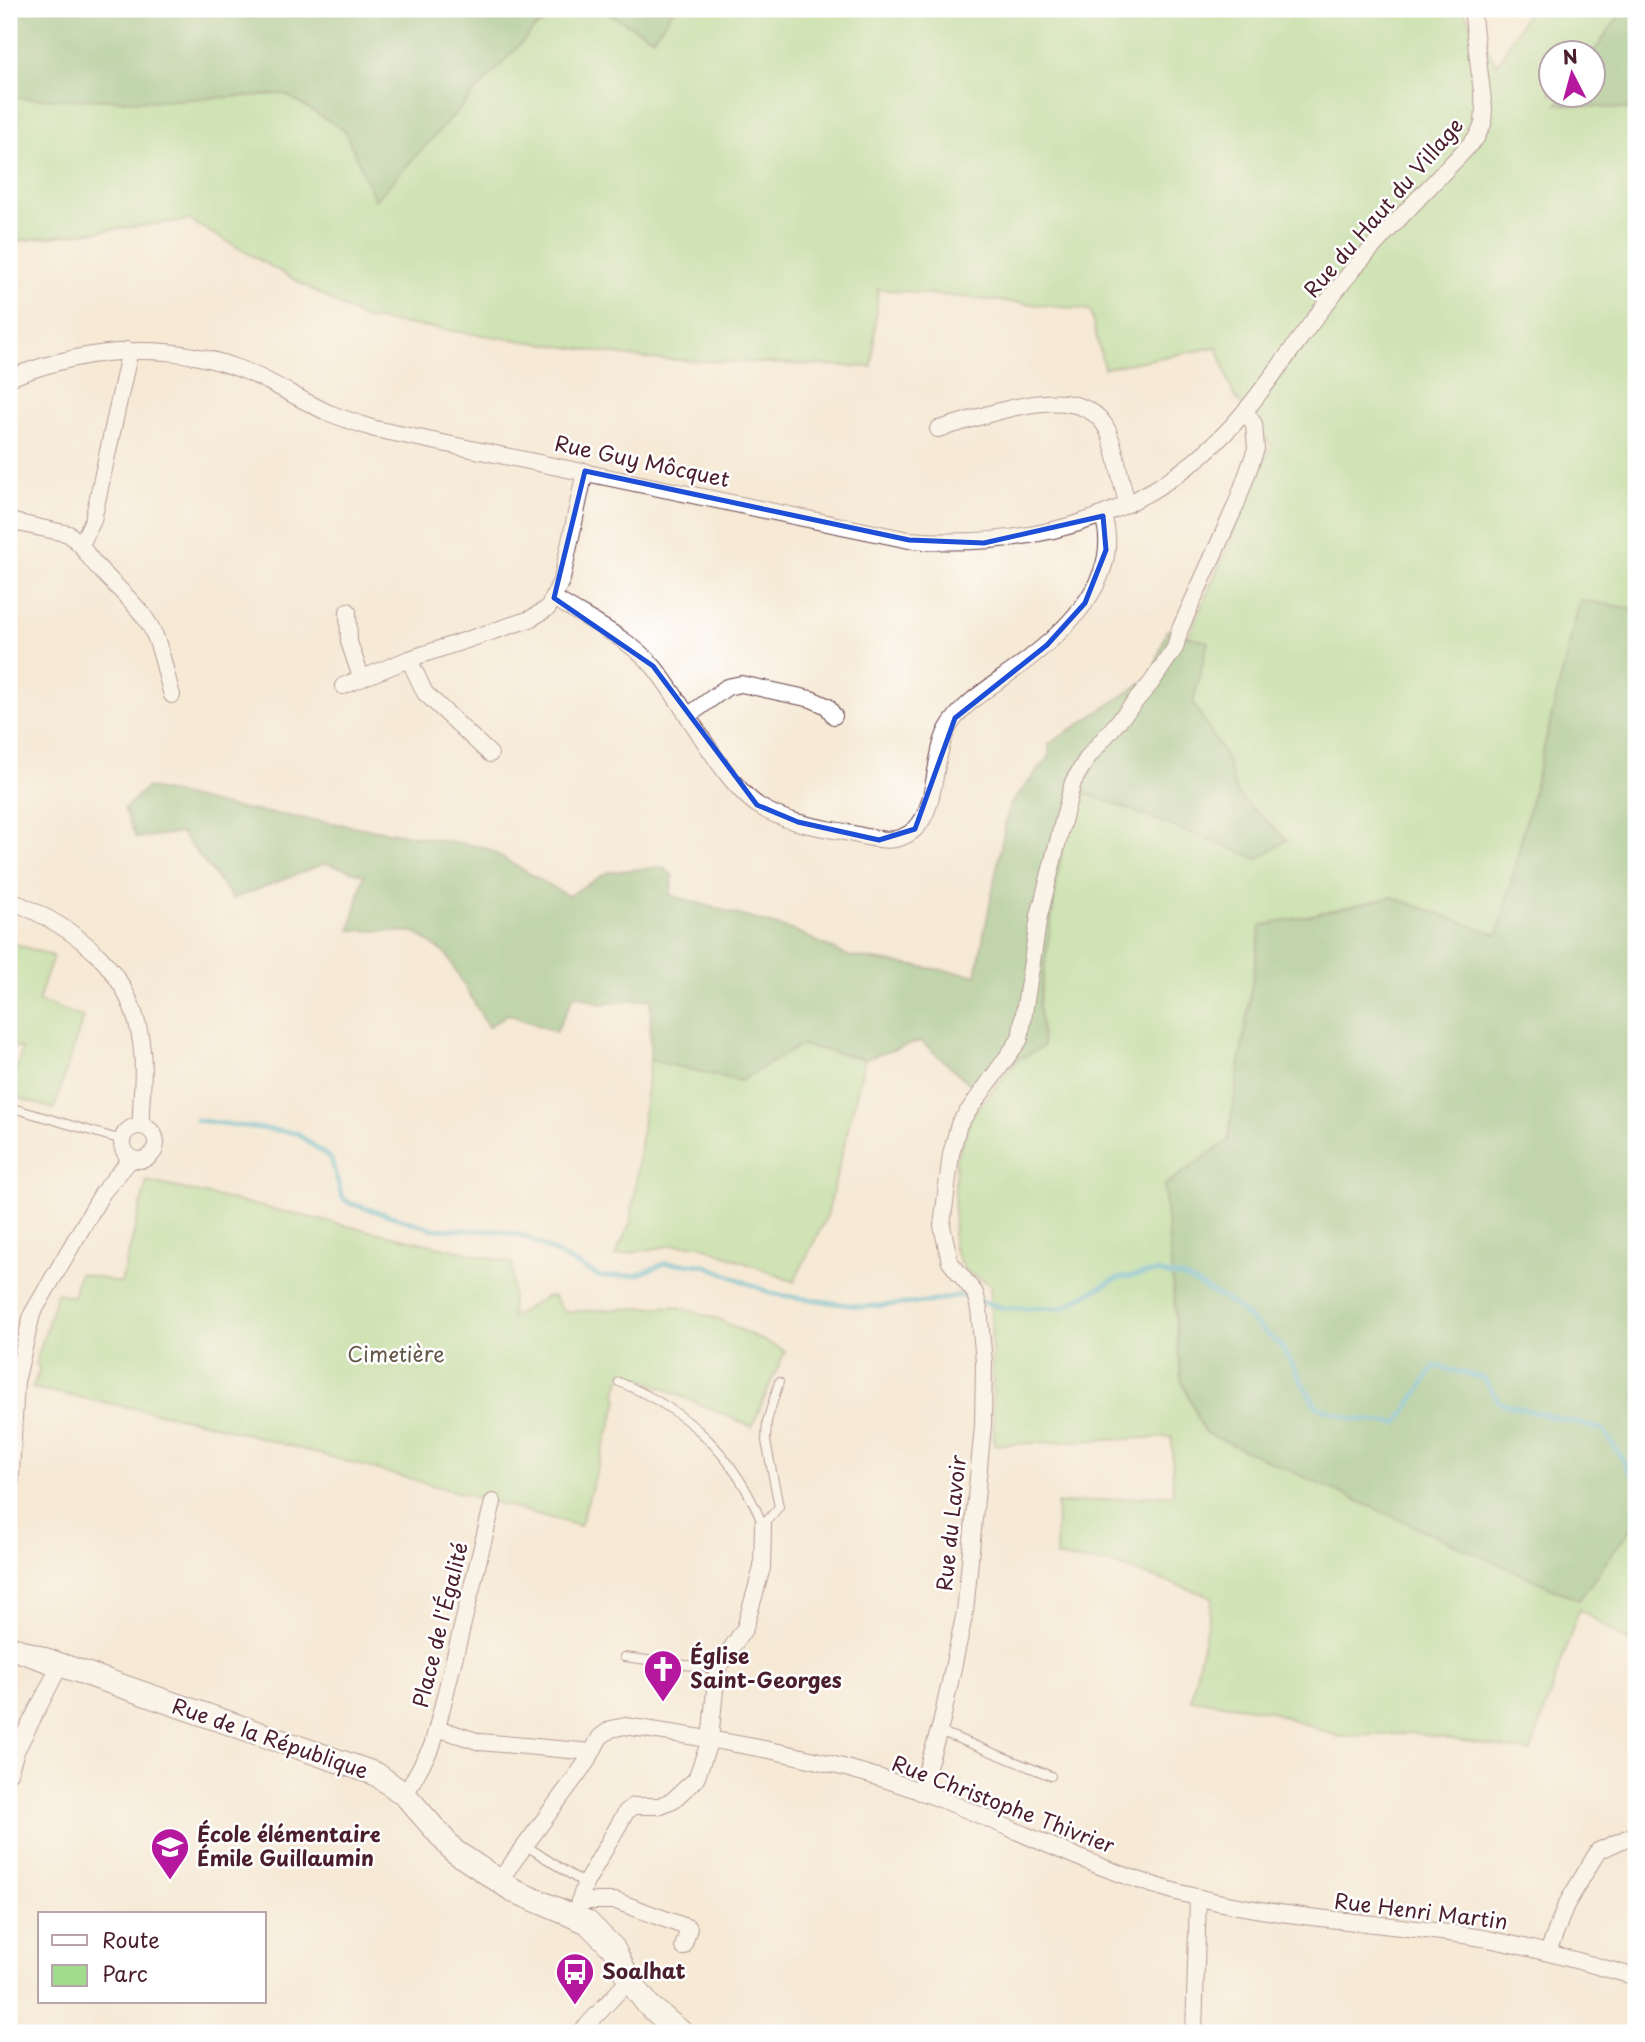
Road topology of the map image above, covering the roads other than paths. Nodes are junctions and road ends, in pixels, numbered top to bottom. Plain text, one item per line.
1 (1472, 9) edge
2 (127, 350) junction
3 (9, 378) edge
4 (1245, 411) junction
5 (938, 429) dead end
6 (585, 471) junction
7 (1128, 505) junction
8 (1102, 516) junction
9 (9, 521) edge
10 (81, 545) junction
11 (554, 598) junction
12 (348, 611) dead end
13 (410, 659) junction
14 (361, 677) junction
15 (343, 686) dead end
16 (172, 695) dead end
17 (688, 716) junction
18 (834, 716) dead end
19 (490, 754) dead end
20 (9, 900) edge
21 (9, 1107) edge
22 (141, 1126) junction
23 (122, 1140) junction
24 (131, 1159) junction
25 (619, 1382) dead end
26 (779, 1382) dead end
27 (10, 1453) edge
28 (494, 1502) dead end
29 (9, 1512) edge
30 (763, 1525) junction
31 (9, 1647) edge
32 (624, 1657) dead end
33 (60, 1667) junction
34 (717, 1669) junction
35 (437, 1728) junction
36 (939, 1731) junction
37 (710, 1740) junction
38 (592, 1752) junction
39 (9, 1773) edge
40 (1051, 1776) dead end
41 (920, 1792) junction
42 (405, 1795) junction
43 (1636, 1834) edge
44 (525, 1845) junction
45 (499, 1881) junction
46 (585, 1884) junction
47 (1198, 1898) junction
48 (577, 1908) junction
49 (682, 1947) dead end
50 (1548, 1952) junction
51 (1636, 1977) edge
52 (629, 1980) junction
53 (580, 2033) edge
54 (682, 2033) edge
55 (1194, 2033) edge

1 - 4 street, Rue du Haut du Village
2 - 3 street, Rue Guy Môcquet
2 - 6 street, Rue Guy Môcquet
2 - 10 street
4 - 7 street, Rue Guy Môcquet
4 - 36 street, Rue du Lavoir
5 - 7 street
6 - 8 street, Rue Guy Môcquet
6 - 11 street
7 - 8 street, Rue Guy Môcquet
8 - 17 street
9 - 10 street
10 - 16 street
11 - 13 street
11 - 17 street
12 - 14 street
13 - 14 street
13 - 19 street
14 - 15 street
17 - 18 street
20 - 22 street
21 - 23 lane
22 - 23 street
22 - 24 street
23 - 24 street
24 - 27 street
25 - 30 lane
26 - 30 lane
27 - 29 street
28 - 35 street, Place de l'Égalité
30 - 34 street
31 - 33 street, Rue de la République
32 - 34 lane
33 - 39 street
33 - 42 street, Rue de la République
34 - 37 street
35 - 38 street, Place de l'Égalité
35 - 42 street
36 - 40 lane
36 - 41 street, Rue du Lavoir
37 - 38 street
37 - 41 street, Rue Christophe Thivrier
37 - 46 street
38 - 44 street
41 - 47 street, Rue Christophe Thivrier
42 - 45 street, Rue de la République
43 - 50 street
44 - 45 street
44 - 46 lane
45 - 48 street, Rue de la République
46 - 48 street
47 - 50 street, Rue Henri Martin
47 - 55 street
48 - 49 street
48 - 52 street, Rue de la République
50 - 51 street, Rue Henri Martin
52 - 53 street
52 - 54 street, Rue de la République

